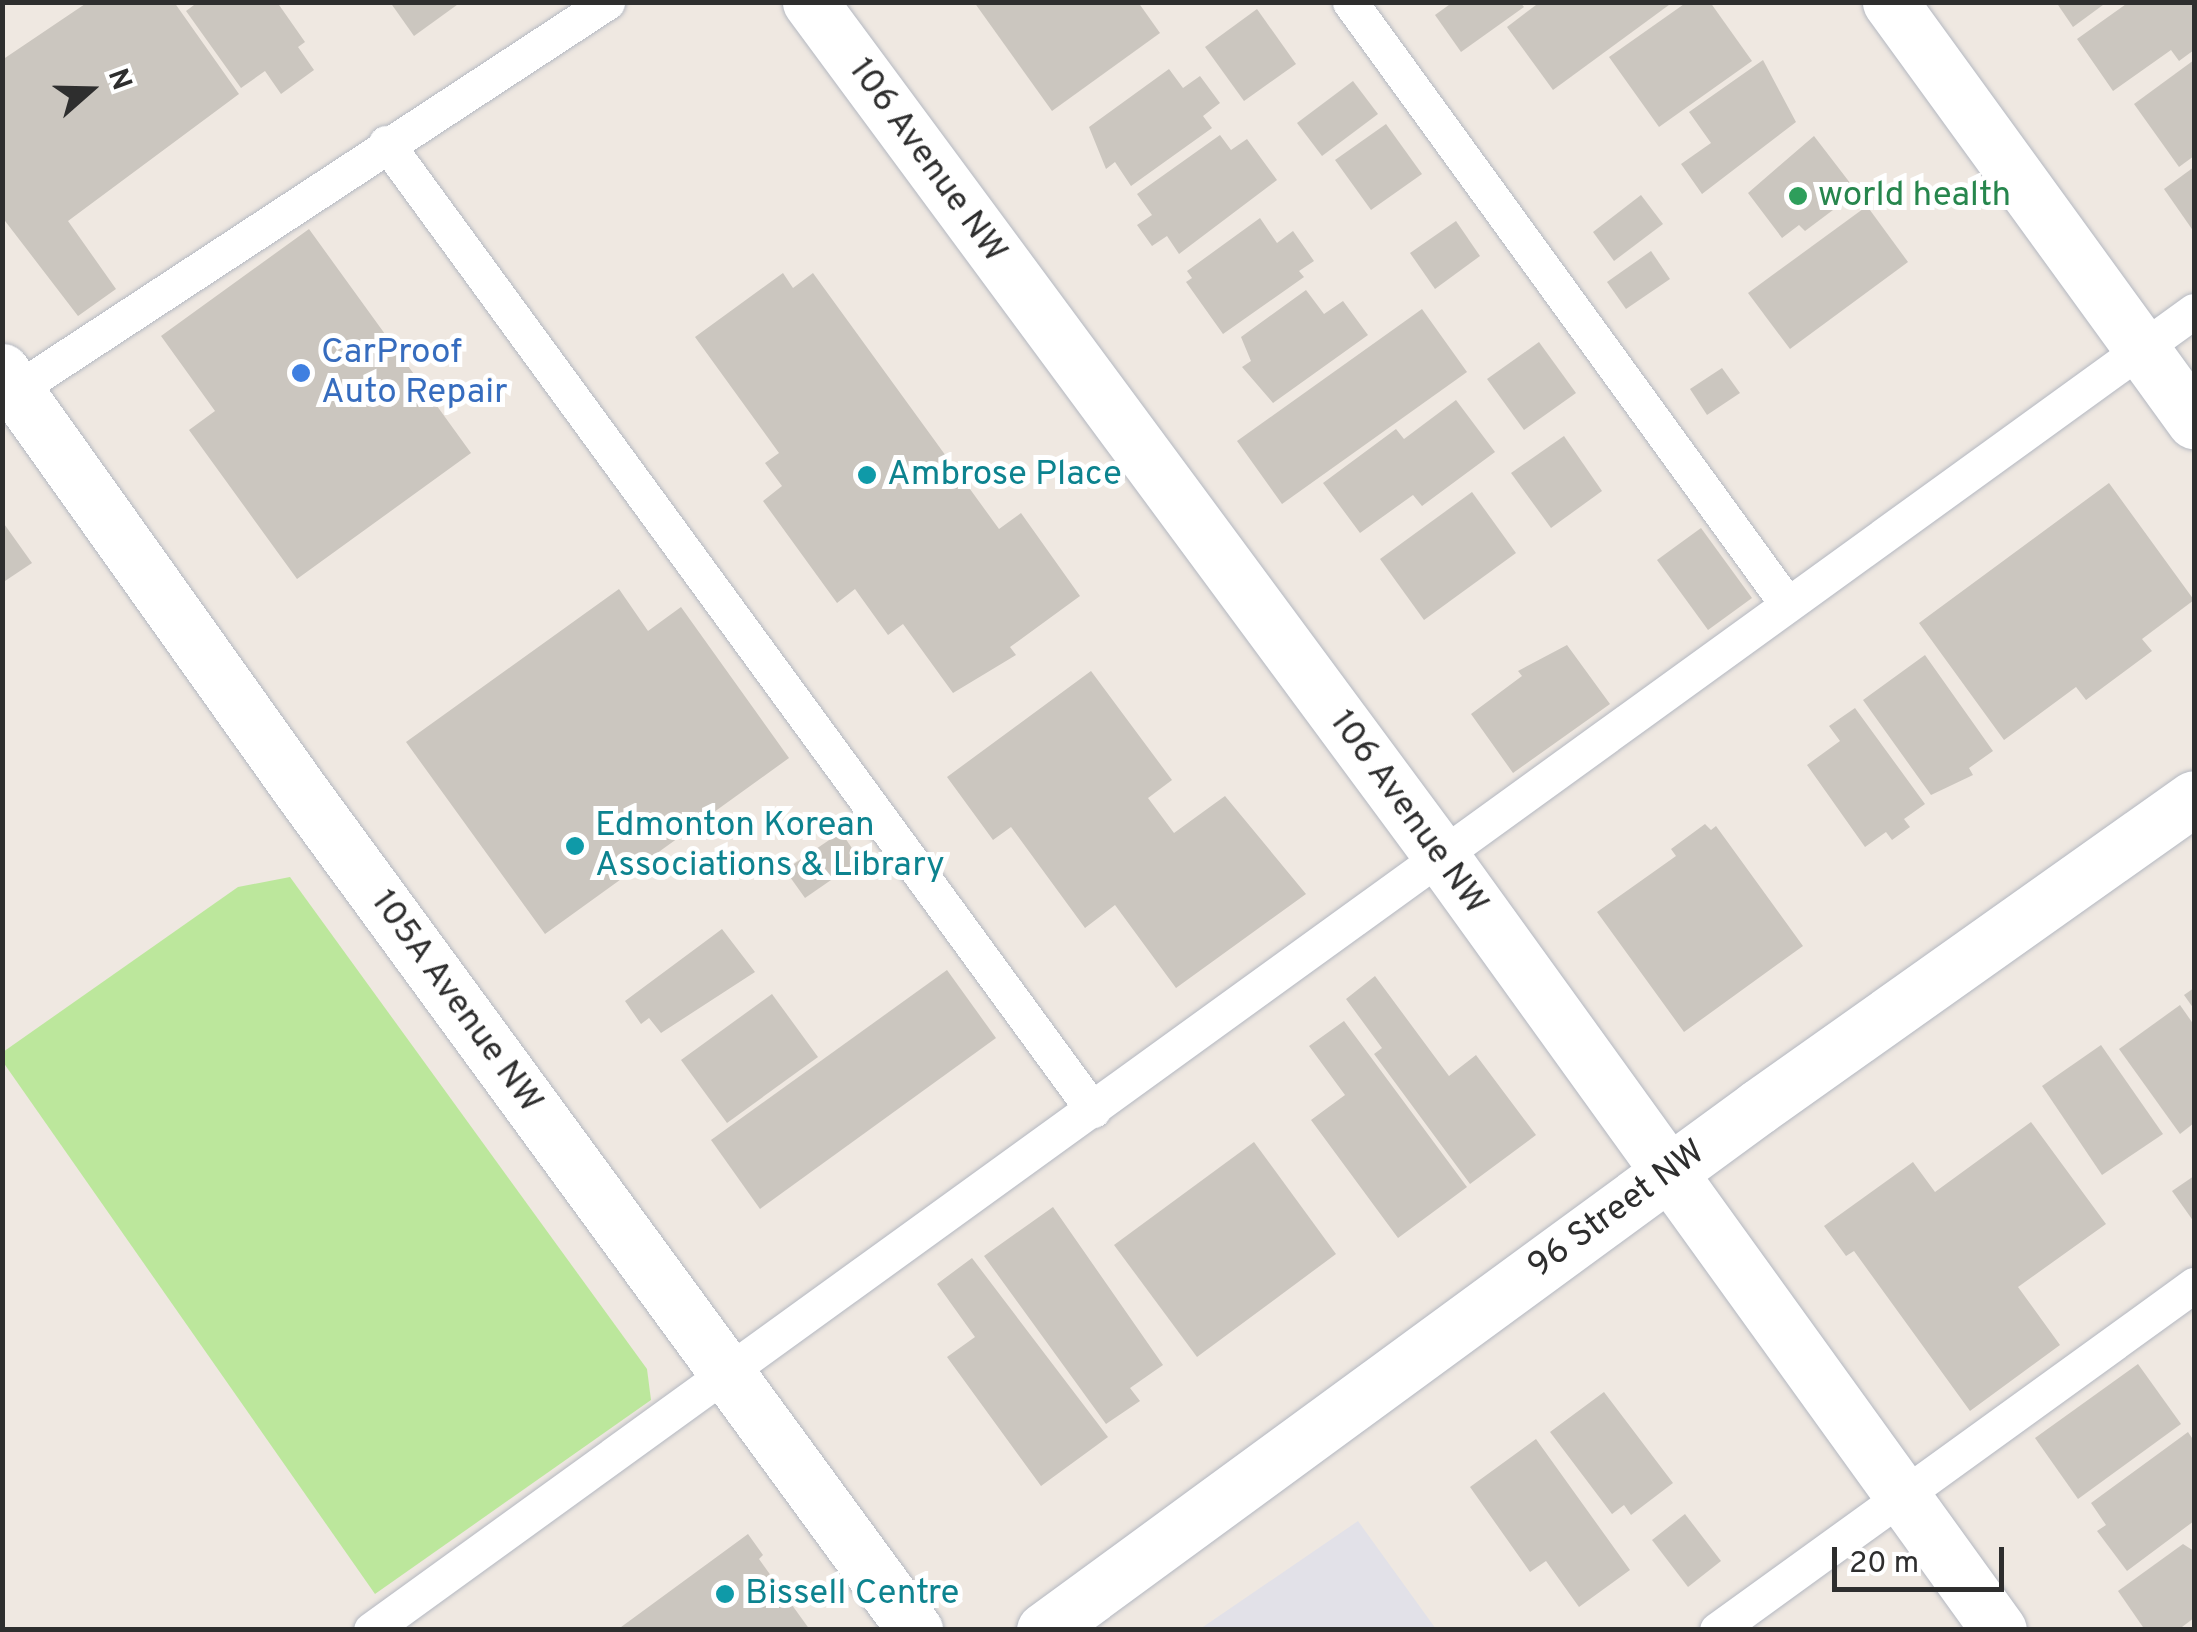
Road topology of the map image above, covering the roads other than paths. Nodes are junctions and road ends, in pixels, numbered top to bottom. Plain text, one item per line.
1 (606, 2) edge
2 (810, 2) edge
3 (1350, 2) edge
4 (1890, 2) edge
5 (386, 143) junction
6 (2194, 312) edge
7 (2142, 349) junction
8 (7, 386) edge
9 (2194, 422) edge
10 (1787, 604) junction
11 (2194, 798) edge
12 (1444, 860) junction
13 (1094, 1110) junction
14 (1667, 1174) junction
15 (2194, 1285) edge
16 (728, 1374) junction
17 (1903, 1496) junction
18 (371, 1630) edge
19 (915, 1630) edge
20 (1044, 1630) edge
21 (1717, 1630) edge
22 (1999, 1630) edge

1 - 5 lane
2 - 12 street, 106 Avenue NW
3 - 10 lane
4 - 7 street
5 - 8 lane
5 - 13 lane
6 - 7 lane
7 - 9 street
7 - 10 lane
8 - 16 street, 105A Avenue NW
10 - 12 lane
11 - 14 street, 96 Street NW
12 - 13 lane
12 - 14 street, 106 Avenue NW
13 - 16 lane
14 - 17 street, 106 Avenue NW
14 - 20 street, 96 Street NW
15 - 17 lane
16 - 18 lane
16 - 19 street, 105A Avenue NW
17 - 21 lane
17 - 22 street, 106 Avenue NW

